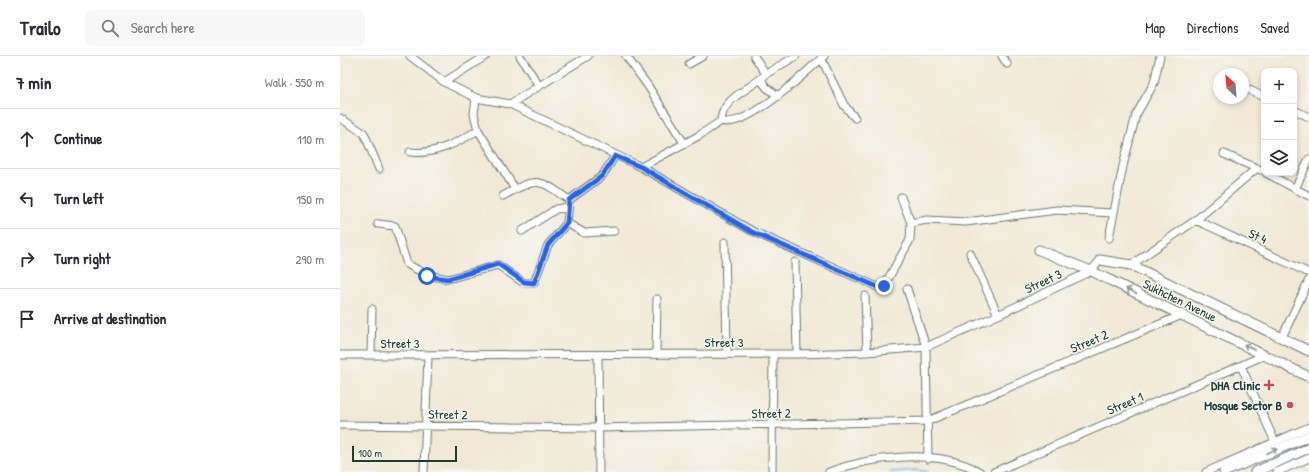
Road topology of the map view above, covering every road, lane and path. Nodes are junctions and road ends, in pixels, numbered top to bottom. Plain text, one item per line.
1 (410, 56) edge
2 (486, 56) edge
3 (520, 56) edge
4 (588, 56) edge
5 (626, 56) edge
6 (703, 56) edge
7 (754, 56) edge
8 (796, 56) edge
9 (1002, 56) edge
10 (1160, 56) edge
11 (822, 57) edge
12 (689, 64) dead end
13 (1007, 64) dead end
14 (763, 77) junction
15 (444, 82) junction
16 (539, 86) junction
17 (1249, 90) edge
18 (778, 96) junction
19 (1261, 96) edge
20 (476, 98) junction
21 (510, 104) junction
22 (1297, 111) edge
23 (1309, 117) edge
24 (340, 118) edge
25 (854, 118) dead end
26 (721, 120) junction
27 (478, 130) junction
28 (684, 143) junction
29 (410, 152) dead end
30 (1224, 154) dead end
31 (615, 156) junction
32 (1309, 159) edge
33 (641, 167) junction
34 (1257, 168) junction
35 (379, 169) dead end
36 (1261, 170) edge
37 (1272, 176) edge
38 (516, 189) junction
39 (1294, 189) junction
40 (503, 196) dead end
41 (1309, 196) edge
42 (901, 197) dead end
43 (569, 204) junction
44 (1113, 213) junction
45 (1196, 220) junction
46 (567, 223) junction
47 (911, 223) junction
48 (378, 224) dead end
49 (522, 231) dead end
50 (614, 231) dead end
51 (1109, 238) dead end
52 (725, 242) dead end
53 (1039, 250) dead end
54 (970, 253) dead end
55 (1100, 260) joint
56 (795, 262) dead end
57 (1131, 265) junction
58 (1091, 272) junction
59 (1309, 274) edge
60 (1309, 280) edge
61 (907, 289) dead end
62 (865, 296) dead end
63 (657, 299) dead end
64 (372, 309) dead end
65 (998, 315) junction
66 (1182, 315) junction
67 (1282, 337) junction
68 (926, 346) junction
69 (1309, 351) edge
70 (866, 352) junction
71 (656, 354) junction
72 (727, 354) junction
73 (773, 354) junction
74 (797, 354) junction
75 (340, 355) edge
76 (371, 355) junction
77 (428, 355) junction
78 (598, 355) junction
79 (1265, 355) junction
80 (1241, 366) junction
81 (1309, 376) edge
82 (928, 421) junction
83 (340, 425) edge
84 (772, 425) junction
85 (426, 426) junction
86 (598, 428) junction
87 (1308, 431) edge
88 (1275, 442) junction
89 (1309, 448) edge
90 (1309, 458) edge
91 (928, 459) junction
92 (1295, 465) junction
93 (424, 472) edge
94 (599, 472) edge
95 (772, 472) edge
96 (829, 472) edge
97 (980, 472) edge
98 (994, 472) edge
99 (1206, 472) edge
100 (1224, 472) edge
101 (1255, 472) edge
102 (1277, 472) edge
103 (1299, 472) edge

1 - 15 street
2 - 15 street
3 - 16 street
4 - 16 street
5 - 28 street
6 - 12 street
7 - 14 street
8 - 14 street
9 - 13 street
10 - 44 street
11 - 18 street
11 - 25 street
14 - 18 street
14 - 26 street
15 - 20 street
16 - 21 street
17 - 19 street
18 - 26 street
20 - 21 street
20 - 27 street
21 - 31 street
22 - 23 street
24 - 35 street
26 - 28 street
27 - 29 street
27 - 38 street
28 - 33 street
30 - 34 street
31 - 33 street
31 - 43 street
32 - 39 street
33 - 47 street
34 - 36 street
34 - 45 street
37 - 39 street
38 - 40 street
38 - 43 street
39 - 41 street
42 - 47 street
43 - 46 street
43 - 49 street
44 - 47 street
44 - 51 street
45 - 57 street
45 - 59 street, St 4
46 - 48 street
46 - 50 street
52 - 72 street
53 - 58 street, Sukhchen Avenue
54 - 65 street
55 - 57 street, Sukhchen Avenue
55 - 58 street
56 - 74 street
57 - 67 street, Sukhchen Avenue
58 - 65 street, Street 3
66 -> 58 street, Sukhchen Avenue
60 - 67 street
61 - 68 street
62 - 70 street
63 - 71 street
64 - 76 street
65 - 68 street, Street 3
79 -> 66 street, Sukhchen Avenue
66 - 82 street, Street 2
67 - 69 street, Sukhchen Avenue
68 - 70 street, Street 3
68 - 82 street
70 - 74 street, Street 3
71 - 72 street, Street 3
71 - 78 street, Street 3
72 - 73 street, Street 3
73 - 74 street, Street 3
73 - 84 street
75 - 76 street, Street 3
76 - 77 street, Street 3
77 - 78 street, Street 3
77 - 85 street
78 - 86 street
79 - 80 street, Street 1
79 - 81 street, Sukhchen Avenue
80 - 88 street
80 - 98 street, Street 1
82 - 84 street, Street 2
82 - 91 street
83 - 85 street, Street 2
84 - 86 street, Street 2
84 - 95 street
85 - 86 street, Street 2
85 - 93 street
86 - 94 street
87 - 88 street
100 -> 87 street
88 - 99 street
89 - 101 street
90 - 92 street
91 - 96 street
91 - 97 street
92 - 102 street
92 - 103 street

